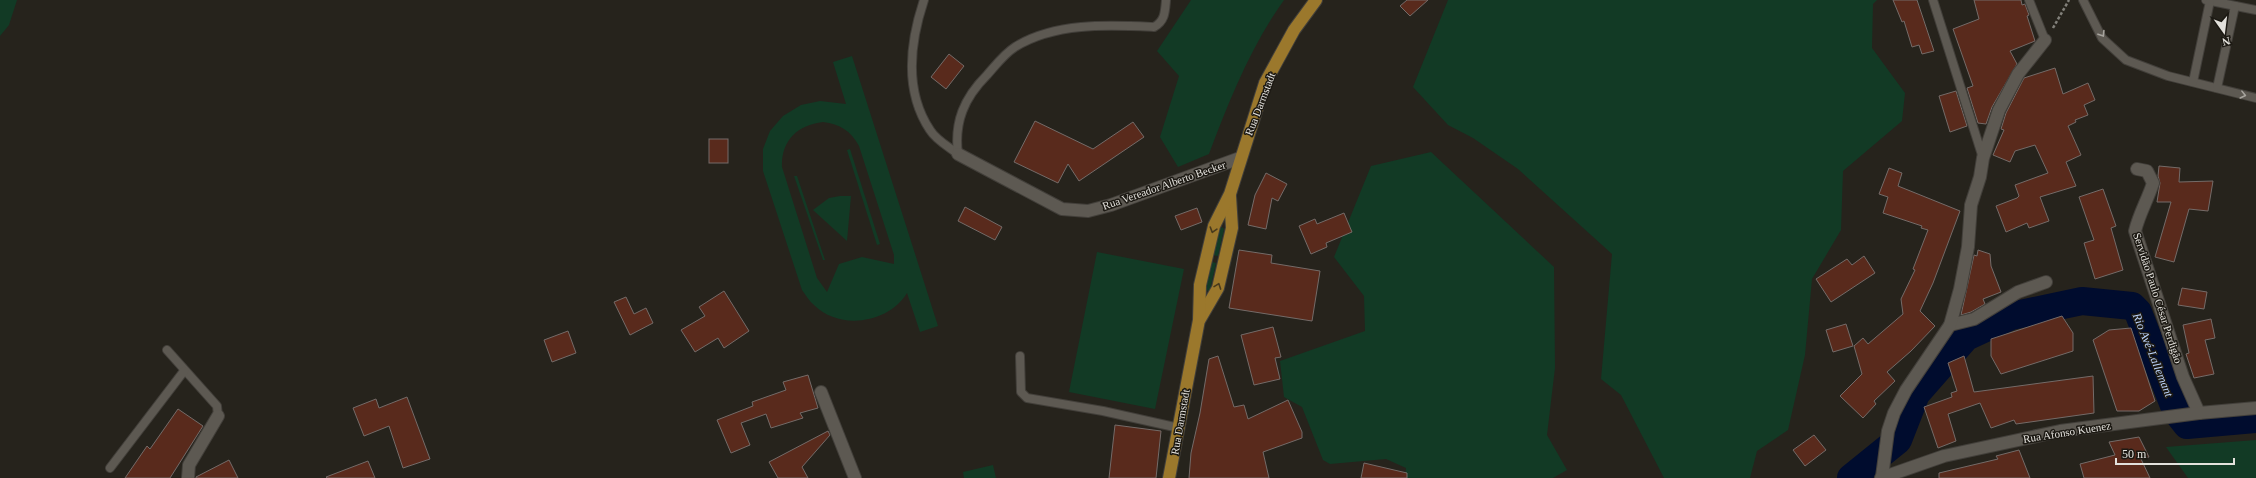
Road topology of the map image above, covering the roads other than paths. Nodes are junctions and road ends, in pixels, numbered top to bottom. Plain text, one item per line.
1 (924, 0) edge
2 (1166, 0) edge
3 (1316, 0) edge
4 (1933, 0) edge
5 (2030, 0) edge
6 (2083, 0) edge
7 (2208, 0) edge
8 (2235, 6) junction
9 (2256, 10) edge
10 (2045, 40) joint
11 (2193, 82) junction
12 (2217, 88) junction
13 (2256, 98) edge
14 (958, 154) junction
15 (1240, 158) junction
16 (1983, 158) junction
17 (2137, 169) dead end
18 (1230, 194) junction
19 (2046, 282) dead end
20 (1199, 320) junction
21 (1950, 325) junction
22 (168, 350) dead end
23 (1020, 356) dead end
24 (184, 371) junction
25 (821, 392) dead end
26 (2256, 408) edge
27 (2199, 413) junction
28 (218, 416) joint
29 (1179, 428) junction
30 (110, 468) dead end
31 (1882, 477) edge
32 (188, 478) edge
33 (855, 478) edge
34 (1170, 478) edge

1 - 14 lane
2 - 14 lane
3 - 15 main road, Rua Darmstadt
4 - 16 lane
5 - 10 lane
6 -> 11 lane
7 - 8 lane
7 - 11 lane
8 - 9 lane
8 - 12 lane
10 - 16 street
11 - 12 lane
12 -> 13 lane
14 - 15 street, Rua Vereador Alberto Becker
15 - 18 main road, Rua Darmstadt
16 - 21 street
17 - 27 street, Servidão Paulo César Perdigão
18 -> 20 main road, Rua Darmstadt
20 -> 18 main road, Rua Darmstadt
19 - 21 street
20 - 29 main road, Rua Darmstadt
21 - 31 street
22 - 24 lane
23 - 29 lane
24 - 28 lane
24 - 30 lane
25 - 33 street
26 - 27 street, Rua Afonso Kuenez
27 - 31 street, Rua Afonso Kuenez
28 - 32 street
29 - 34 main road, Rua Darmstadt

